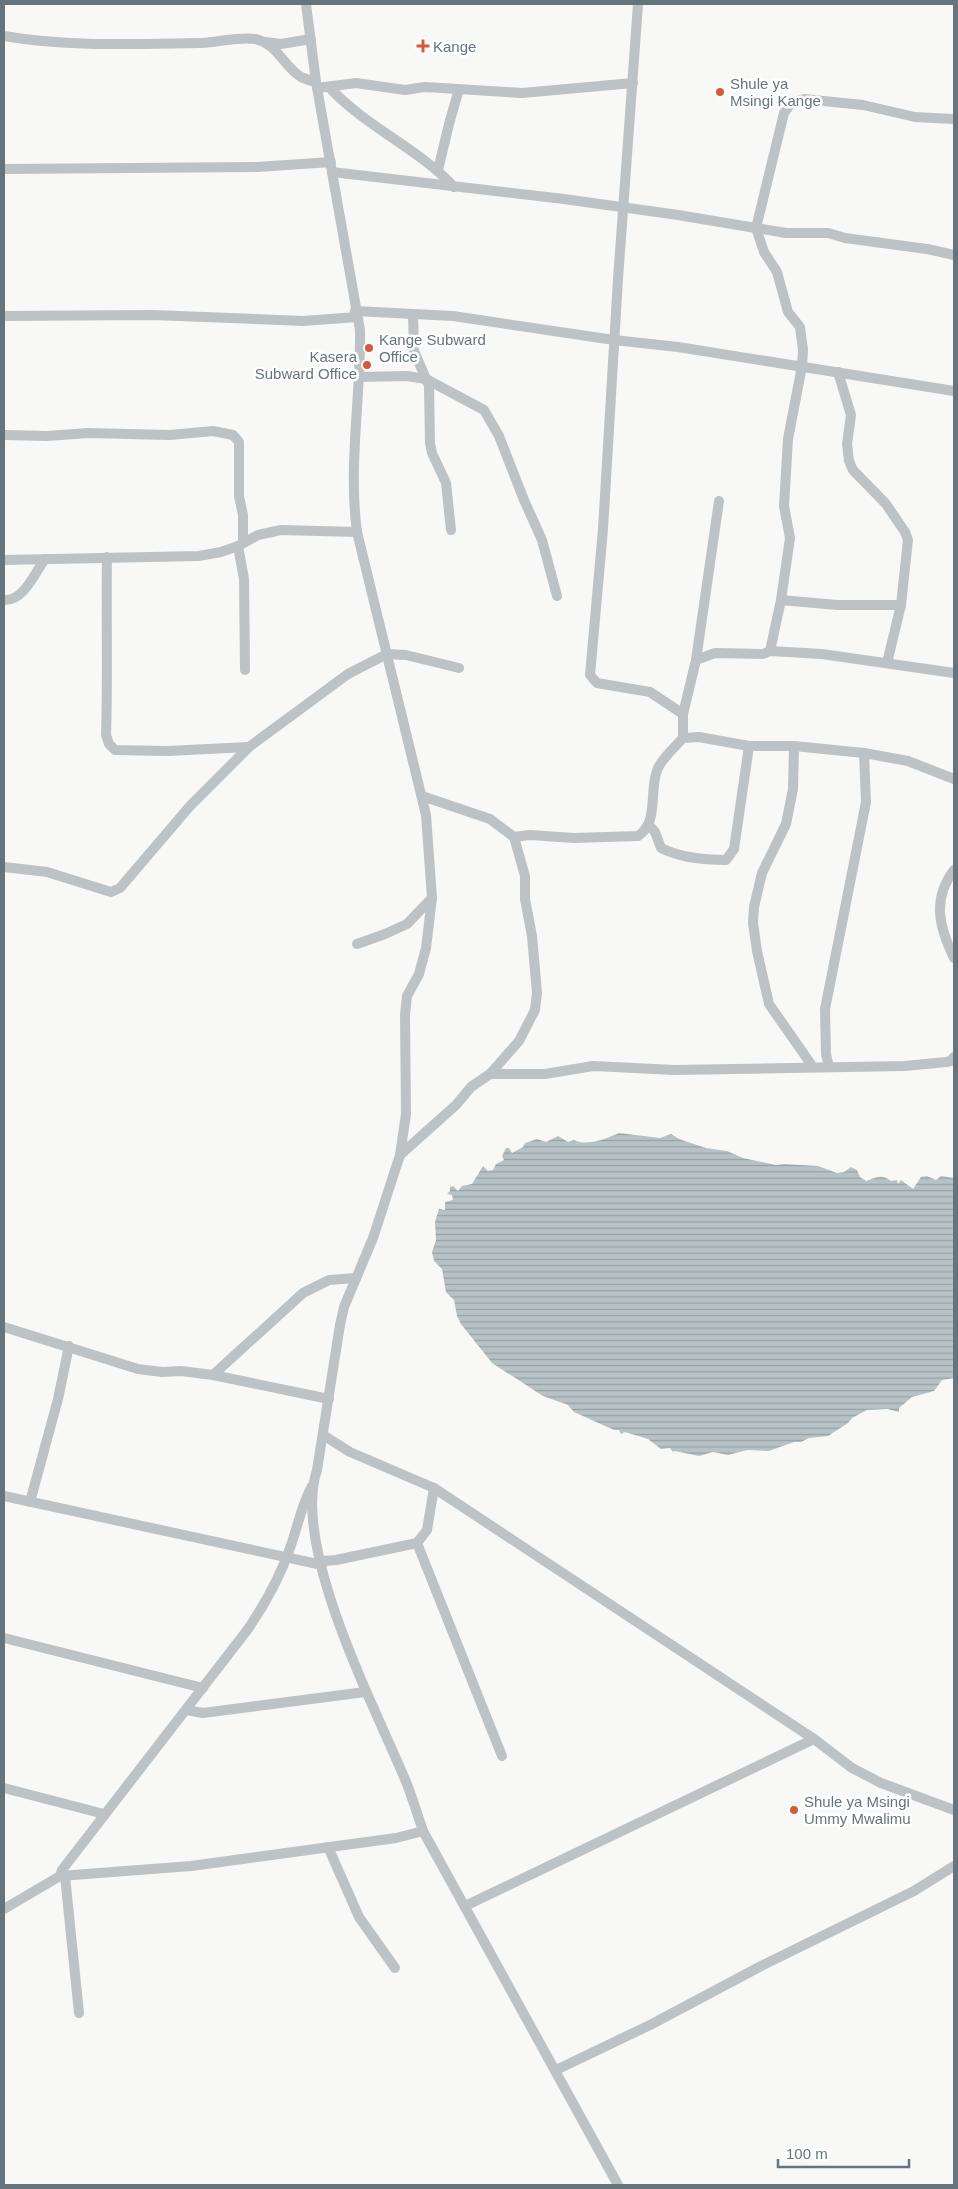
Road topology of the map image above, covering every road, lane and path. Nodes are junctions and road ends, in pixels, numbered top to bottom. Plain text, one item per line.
1 (306, 4) edge
2 (638, 4) edge
3 (4, 36) edge
4 (311, 39) junction
5 (264, 42) junction
6 (633, 83) junction
7 (316, 85) junction
8 (330, 88) junction
9 (460, 89) junction
10 (954, 119) edge
11 (331, 167) junction
12 (4, 169) edge
13 (438, 170) junction
14 (454, 187) junction
15 (624, 209) junction
16 (756, 228) junction
17 (954, 255) edge
18 (356, 314) junction
19 (413, 314) junction
20 (4, 316) edge
21 (614, 340) junction
22 (802, 366) junction
23 (838, 372) junction
24 (359, 377) junction
25 (426, 379) junction
26 (954, 391) edge
27 (4, 435) edge
28 (719, 501) dead end
29 (451, 530) dead end
30 (357, 532) junction
31 (241, 544) junction
32 (107, 557) junction
33 (45, 559) junction
34 (4, 560) edge
35 (557, 596) dead end
36 (4, 600) edge
37 (781, 600) junction
38 (901, 605) junction
39 (770, 651) junction
40 (387, 654) junction
41 (696, 660) junction
42 (887, 663) junction
43 (458, 668) dead end
44 (245, 670) dead end
45 (954, 673) edge
46 (683, 714) junction
47 (683, 738) junction
48 (749, 746) junction
49 (794, 746) junction
50 (249, 747) junction
51 (864, 753) junction
52 (954, 779) edge
53 (422, 796) junction
54 (649, 825) junction
55 (514, 837) junction
56 (4, 867) edge
57 (954, 870) edge
58 (432, 898) junction
59 (357, 944) dead end
60 (954, 958) edge
61 (954, 1057) edge
62 (813, 1067) junction
63 (828, 1067) junction
64 (490, 1074) junction
65 (400, 1155) junction
66 (356, 1278) junction
67 (4, 1326) edge
68 (69, 1346) junction
69 (213, 1375) junction
70 (330, 1399) junction
71 (323, 1435) junction
72 (312, 1485) junction
73 (434, 1488) junction
74 (4, 1496) edge
75 (30, 1502) junction
76 (417, 1543) junction
77 (286, 1558) junction
78 (322, 1565) junction
79 (4, 1638) edge
80 (203, 1688) junction
81 (365, 1692) junction
82 (186, 1710) junction
83 (814, 1739) junction
84 (502, 1756) dead end
85 (4, 1788) edge
86 (954, 1810) edge
87 (104, 1814) junction
88 (423, 1831) junction
89 (328, 1847) junction
90 (954, 1866) edge
91 (62, 1876) junction
92 (465, 1906) junction
93 (4, 1909) edge
94 (395, 1968) dead end
95 (79, 2013) dead end
96 (556, 2070) junction
97 (618, 2185) edge

1 - 4 street
2 - 6 street
3 - 5 street
4 - 5 street
4 - 7 street
5 - 7 street
6 - 9 street
6 - 15 street
7 - 8 street
7 - 11 street
8 - 9 street
8 - 13 street
9 - 13 street
10 - 16 street
11 - 12 street
11 - 14 street
11 - 18 street
13 - 14 street
14 - 15 street
15 - 16 street
15 - 21 street
16 - 17 street
16 - 22 street
18 - 19 street
18 - 20 street
18 - 24 street
19 - 21 street
19 - 25 street
21 - 22 street
21 - 46 street
22 - 23 street
22 - 37 street
23 - 26 street
23 - 38 street
24 - 25 street
24 - 30 street
25 - 29 street
25 - 35 street
27 - 31 street
28 - 41 street
30 - 31 street
30 - 40 street
31 - 32 street
31 - 44 street
32 - 33 street
32 - 50 street
33 - 34 street
33 - 36 street
37 - 38 street
37 - 39 street
38 - 42 street
39 - 41 street
39 - 42 street
40 - 43 street
40 - 50 street
40 - 53 street
41 - 46 street
42 - 45 street
46 - 47 street
47 - 48 street
47 - 54 street
48 - 49 street
48 - 54 street
49 - 51 street
49 - 62 street
50 - 56 street
51 - 52 street
51 - 63 street
53 - 55 street
53 - 58 street
54 - 55 street
55 - 64 street
57 - 60 street
58 - 59 street
58 - 65 street
61 - 63 street
62 - 63 street
62 - 64 street
64 - 65 street
65 - 66 street
66 - 69 street
66 - 70 street
67 - 68 street
68 - 69 street
68 - 75 street
69 - 70 street
70 - 71 street
71 - 72 street
71 - 73 street
72 - 77 street
72 - 78 street
73 - 76 street
73 - 83 street
74 - 75 street
75 - 77 street
76 - 78 street
76 - 84 street
77 - 78 street
77 - 80 street
78 - 81 street
79 - 80 street
80 - 82 street
81 - 82 street
81 - 88 street
82 - 87 street
83 - 86 street
83 - 92 street
85 - 87 street
87 - 91 street
88 - 89 street
88 - 92 street
89 - 91 street
89 - 94 street
90 - 96 street
91 - 93 street
91 - 95 street
92 - 96 street
96 - 97 street

